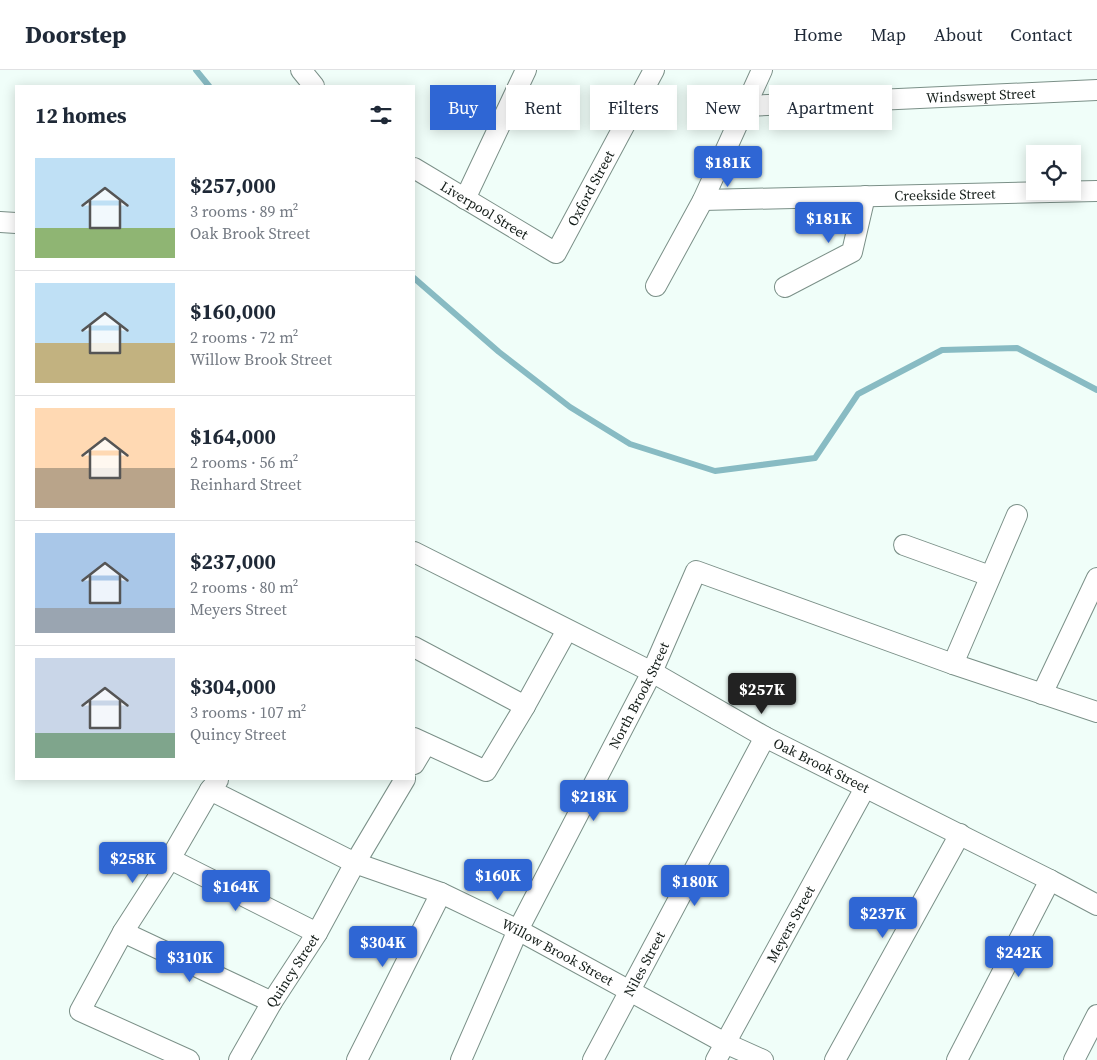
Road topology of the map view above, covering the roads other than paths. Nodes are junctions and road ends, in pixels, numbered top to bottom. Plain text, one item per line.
1 (301, 70) edge
2 (526, 70) edge
3 (654, 70) edge
4 (762, 70) edge
5 (313, 85) edge
6 (754, 85) edge
7 (1097, 90) edge
8 (759, 105) edge
9 (734, 130) edge
10 (415, 169) edge
11 (1097, 191) edge
12 (865, 196) junction
13 (465, 199) junction
14 (704, 200) junction
15 (0, 222) edge
16 (15, 223) edge
17 (556, 253) joint
18 (656, 286) dead end
19 (785, 287) dead end
20 (1017, 515) dead end
21 (904, 545) dead end
22 (415, 553) edge
23 (990, 576) junction
24 (1097, 578) edge
25 (567, 630) junction
26 (415, 648) edge
27 (952, 664) junction
28 (652, 672) junction
29 (1042, 694) junction
30 (525, 706) junction
31 (1097, 712) edge
32 (765, 737) junction
33 (420, 741) edge
34 (415, 760) edge
35 (404, 780) edge
36 (214, 784) edge
37 (865, 788) junction
38 (960, 834) junction
39 (170, 859) junction
40 (355, 863) junction
41 (1050, 880) junction
42 (441, 893) junction
43 (1097, 905) edge
44 (518, 930) junction
45 (123, 932) junction
46 (317, 933) junction
47 (630, 992) junction
48 (272, 1002) junction
49 (1097, 1015) edge
50 (720, 1051) edge
51 (189, 1060) edge
52 (239, 1060) edge
53 (356, 1060) edge
54 (461, 1060) edge
55 (593, 1060) edge
56 (763, 1060) edge
57 (836, 1060) edge
58 (957, 1060) edge
59 (1074, 1060) edge

1 - 5 street
2 - 13 street
3 - 17 street, Oxford Street
4 - 6 street
7 - 8 street, Windswept Street
9 - 14 street
10 - 13 street, Liverpool Street
11 - 12 street, Creekside Street
12 - 14 street, Creekside Street
12 - 19 street
13 - 17 street, Liverpool Street
14 - 18 street
15 - 16 street
20 - 23 street
21 - 23 street
22 - 25 street, Oak Brook Street
23 - 27 street
24 - 29 street
25 - 28 street, Oak Brook Street
25 - 30 street
26 - 30 street
27 - 28 street, North Brook Street
27 - 29 street
28 - 32 street, Oak Brook Street
28 - 44 street, North Brook Street
29 - 31 street
30 - 33 street
32 - 37 street, Oak Brook Street
32 - 47 street, Niles Street
33 - 34 street
35 - 40 street, Quincy Street
36 - 39 street
36 - 40 street, Willow Brook Street
37 - 38 street, Oak Brook Street
37 - 50 street, Meyers Street
38 - 41 street, Oak Brook Street
38 - 57 street
39 - 45 street
39 - 46 street
40 - 42 street, Willow Brook Street
40 - 46 street, Quincy Street
41 - 43 street, Oak Brook Street
41 - 58 street
42 - 44 street, Willow Brook Street
42 - 53 street
44 - 47 street, Willow Brook Street
44 - 54 street, North Brook Street
45 - 48 street
45 - 51 street
46 - 48 street, Quincy Street
47 - 50 street, Willow Brook Street
47 - 55 street, Niles Street
48 - 52 street, Quincy Street
49 - 59 street
50 - 56 street, Willow Brook Street

